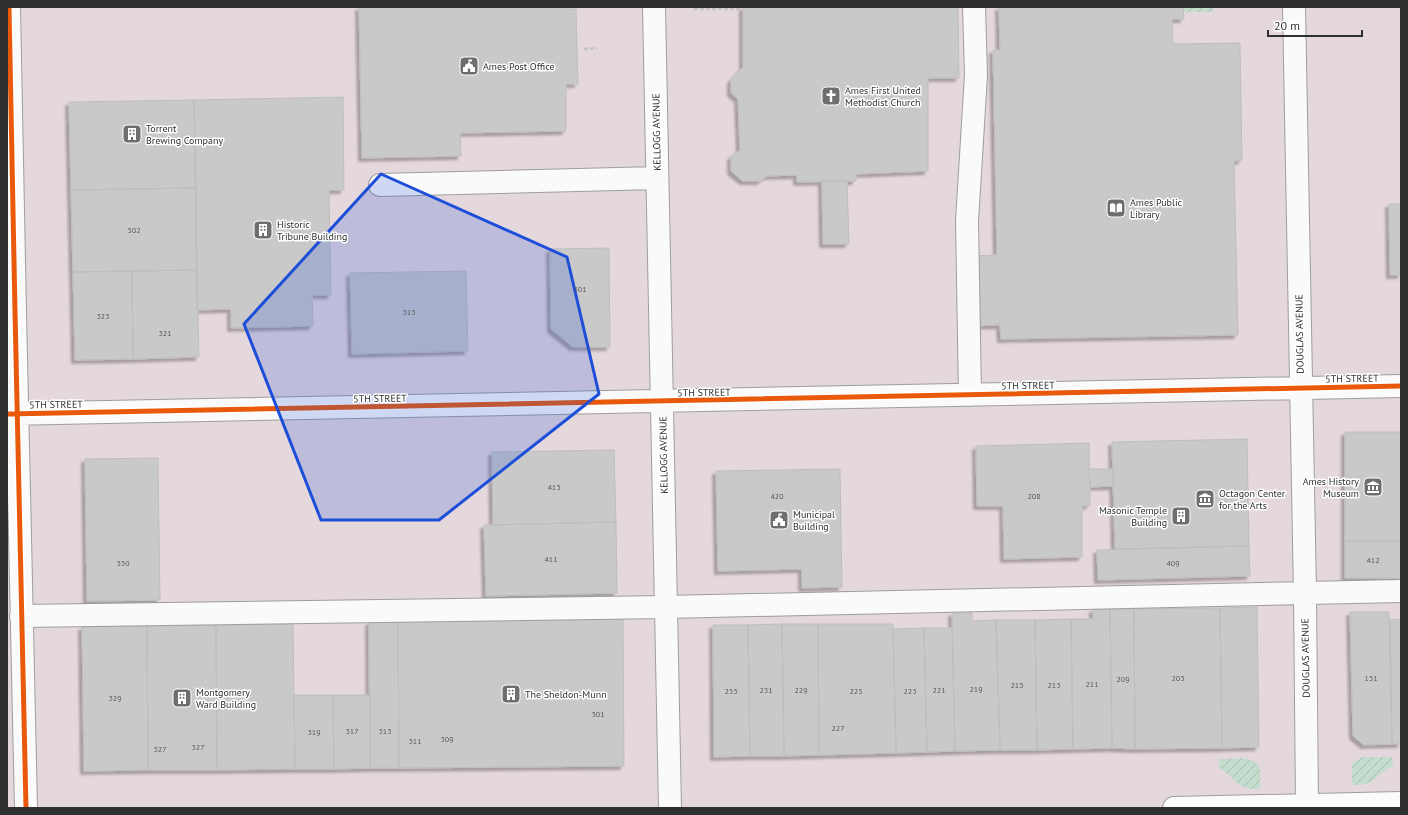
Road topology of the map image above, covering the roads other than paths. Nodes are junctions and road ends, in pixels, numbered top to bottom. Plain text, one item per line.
1 (9, 7) edge
2 (654, 7) edge
3 (974, 7) edge
4 (1294, 7) edge
5 (657, 178) junction
6 (380, 185) dead end
7 (1401, 386) edge
8 (1300, 388) junction
9 (970, 395) junction
10 (662, 402) junction
11 (12, 414) edge
12 (14, 572) edge
13 (1401, 591) edge
14 (1305, 594) junction
15 (666, 607) junction
16 (17, 629) edge
17 (1401, 803) edge
18 (1307, 805) junction
19 (26, 808) edge
20 (670, 808) edge
21 (1174, 808) edge

1 - 11 street
2 - 5 street, KELLOGG AVENUE
3 - 9 street
4 - 8 street, DOUGLAS AVENUE
5 - 6 street
5 - 10 street, KELLOGG AVENUE
7 - 8 street, 5TH STREET
8 - 9 street, 5TH STREET
8 - 14 street, DOUGLAS AVENUE
9 - 10 street, 5TH STREET
10 - 11 street, 5TH STREET
10 - 15 street, KELLOGG AVENUE
11 - 12 street
12 - 16 street
13 - 14 street
14 - 15 street
14 - 18 street, DOUGLAS AVENUE
15 - 16 street
15 - 20 street, KELLOGG AVENUE
16 - 19 street
17 - 18 street
18 - 21 street

